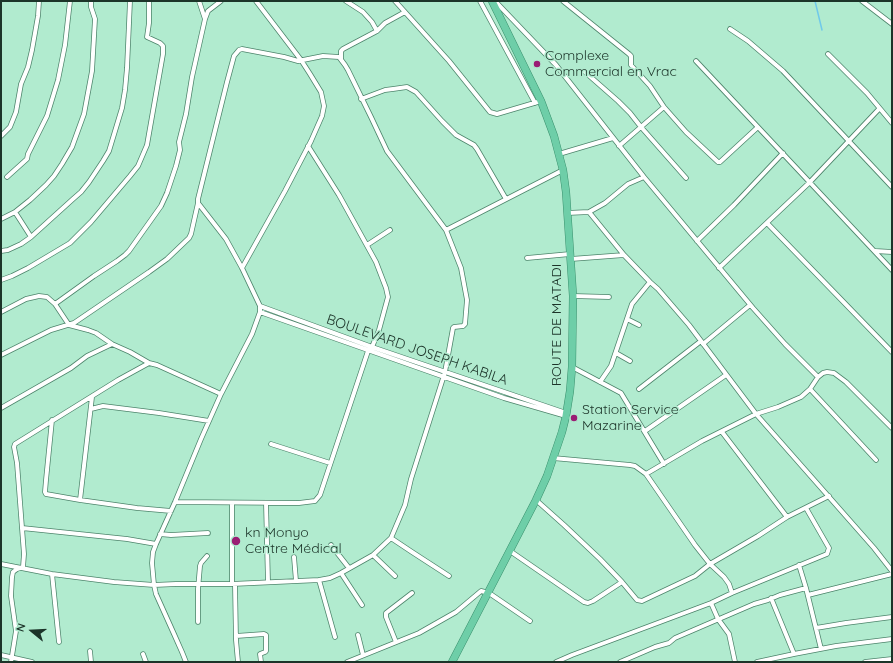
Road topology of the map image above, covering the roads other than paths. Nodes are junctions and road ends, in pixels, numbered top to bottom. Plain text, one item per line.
1 (39, 1) edge
2 (70, 1) edge
3 (91, 1) edge
4 (130, 1) edge
5 (149, 1) edge
6 (199, 1) edge
7 (221, 1) edge
8 (256, 1) edge
9 (346, 1) edge
10 (395, 1) edge
11 (480, 1) edge
12 (492, 1) edge
13 (495, 1) edge
14 (563, 1) edge
15 (862, 1) edge
16 (405, 12) junction
17 (205, 19) junction
18 (892, 24) edge
19 (730, 29) dead end
20 (377, 31) junction
21 (828, 54) dead end
22 (301, 60) junction
23 (341, 60) junction
24 (696, 62) dead end
25 (585, 72) dead end
26 (361, 99) junction
27 (538, 102) junction
28 (664, 107) junction
29 (880, 109) junction
30 (892, 124) edge
31 (641, 127) junction
32 (758, 127) junction
33 (1, 136) edge
34 (613, 138) junction
35 (849, 142) junction
36 (308, 146) junction
37 (619, 146) junction
38 (782, 153) junction
39 (560, 154) junction
40 (563, 170) junction
41 (7, 177) dead end
42 (644, 177) junction
43 (686, 178) dead end
44 (810, 182) junction
45 (892, 188) edge
46 (506, 200) junction
47 (198, 203) junction
48 (15, 212) junction
49 (589, 212) junction
50 (567, 213) junction
51 (1, 218) edge
52 (768, 223) junction
53 (390, 230) dead end
54 (446, 230) junction
55 (31, 237) junction
56 (697, 241) junction
57 (367, 245) junction
58 (875, 251) junction
59 (1, 252) edge
60 (892, 252) edge
61 (624, 255) junction
62 (570, 257) junction
63 (527, 258) dead end
64 (242, 268) junction
65 (719, 268) junction
66 (892, 270) edge
67 (1, 280) edge
68 (650, 282) junction
69 (573, 296) junction
70 (609, 297) dead end
71 (55, 304) junction
72 (750, 305) junction
73 (260, 306) junction
74 (1, 312) edge
75 (260, 312) junction
76 (627, 319) junction
77 (70, 325) junction
78 (639, 325) dead end
79 (702, 342) junction
80 (112, 344) junction
81 (372, 347) junction
82 (368, 351) junction
83 (892, 352) edge
84 (616, 353) junction
85 (1, 355) edge
86 (630, 361) dead end
87 (149, 363) junction
88 (572, 368) junction
89 (444, 374) junction
90 (726, 375) junction
91 (818, 377) junction
92 (600, 382) junction
93 (639, 389) dead end
94 (810, 389) junction
95 (221, 394) junction
96 (92, 396) junction
97 (1, 408) edge
98 (91, 409) junction
99 (756, 414) junction
100 (566, 415) junction
101 (52, 420) junction
102 (209, 421) junction
103 (892, 428) edge
104 (645, 431) junction
105 (722, 432) junction
106 (271, 444) dead end
107 (553, 458) junction
108 (876, 460) dead end
109 (330, 463) junction
110 (664, 464) junction
111 (646, 474) junction
112 (829, 496) junction
113 (80, 500) junction
114 (536, 500) junction
115 (175, 502) junction
116 (232, 503) junction
117 (266, 503) junction
118 (806, 508) junction
119 (170, 511) junction
120 (787, 517) junction
121 (22, 528) junction
122 (208, 533) dead end
123 (160, 534) junction
124 (391, 538) junction
125 (156, 544) junction
126 (331, 544) dead end
127 (510, 551) junction
128 (373, 554) junction
129 (207, 556) dead end
130 (294, 557) dead end
131 (1, 564) edge
132 (710, 564) junction
133 (799, 566) junction
134 (23, 567) junction
135 (349, 568) junction
136 (892, 571) edge
137 (52, 574) junction
138 (341, 574) junction
139 (892, 574) edge
140 (395, 576) dead end
141 (449, 576) dead end
142 (319, 580) junction
143 (296, 581) junction
144 (268, 582) junction
145 (622, 582) junction
146 (199, 583) junction
147 (234, 584) junction
148 (154, 585) junction
149 (806, 588) junction
150 (412, 593) dead end
151 (489, 593) junction
152 (732, 593) junction
153 (808, 595) junction
154 (771, 598) junction
155 (711, 603) junction
156 (362, 605) dead end
157 (891, 618) edge
158 (718, 619) junction
159 (530, 621) dead end
160 (198, 622) dead end
161 (816, 628) junction
162 (236, 636) junction
163 (358, 636) dead end
164 (335, 637) dead end
165 (892, 639) edge
166 (59, 642) dead end
167 (396, 642) junction
168 (821, 649) junction
169 (90, 651) dead end
170 (143, 654) dead end
171 (794, 654) junction
172 (1, 656) edge
173 (362, 656) junction
174 (892, 659) edge
175 (11, 660) edge
176 (775, 660) edge
177 (32, 662) edge
178 (91, 662) edge
179 (146, 662) edge
180 (186, 662) edge
181 (238, 662) edge
182 (261, 662) edge
183 (347, 662) edge
184 (362, 662) edge
185 (452, 662) edge
186 (556, 662) edge
187 (620, 662) edge
188 (735, 662) edge
189 (757, 662) edge
190 (865, 662) edge

1 - 33 street
2 - 41 street
3 - 48 street
4 - 55 street
5 - 67 street
6 - 17 street
7 - 17 street
8 - 22 street
9 - 20 street
10 - 16 street
11 - 27 street
12 - 27 highway, ROUTE DE MATADI
13 - 34 street
14 - 28 street
15 - 18 street
16 - 20 street
16 - 27 street
17 - 71 street
19 - 35 street
20 - 23 street
21 - 29 street
22 - 23 street
22 - 36 street
22 - 47 street
23 - 26 street
24 - 32 street
25 - 31 street
26 - 46 street
26 - 54 street
27 - 39 highway, ROUTE DE MATADI
28 - 31 street
28 - 32 street
29 - 30 street
29 - 35 street
31 - 37 street
31 - 43 street
32 - 38 street
34 - 37 street
34 - 39 street
35 - 44 street
35 - 45 street
36 - 57 street
36 - 64 street
37 - 42 street
38 - 44 street
38 - 56 street
39 - 40 highway, ROUTE DE MATADI
40 - 46 street
40 - 50 highway, ROUTE DE MATADI
42 - 49 street
42 - 56 street
44 - 52 street
44 - 58 street
46 - 54 street
47 - 64 street
47 - 77 street
48 - 51 street
48 - 55 street
49 - 50 street
49 - 61 street
50 - 62 highway, ROUTE DE MATADI
52 - 65 street
52 - 83 street
53 - 57 street
54 - 89 street
55 - 59 street
56 - 65 street
57 - 81 street
58 - 60 street
58 - 66 street
61 - 62 street
61 - 68 street
62 - 63 street
62 - 69 highway, ROUTE DE MATADI
64 - 73 street
65 - 72 street
68 - 76 street
68 - 79 street
69 - 70 street
69 - 88 highway, ROUTE DE MATADI
71 - 74 street
71 - 77 street
72 - 79 street
72 - 91 street
73 - 75 street
73 - 81 street, BOULEVARD JOSEPH KABILA
75 - 82 street, BOULEVARD JOSEPH KABILA
75 - 95 street
76 - 78 street
76 - 84 street
77 - 80 street
77 - 85 street
79 - 90 street
79 - 93 street
80 - 87 street
80 - 97 street
81 - 82 street
81 - 89 street, BOULEVARD JOSEPH KABILA
82 - 89 street, BOULEVARD JOSEPH KABILA
82 - 109 street
84 - 86 street
84 - 92 street
87 - 95 street
87 - 96 street
88 - 92 street
88 - 100 highway, ROUTE DE MATADI
89 - 100 street, BOULEVARD JOSEPH KABILA
89 - 124 street
90 - 99 street
90 - 104 street
91 - 94 street
91 - 103 street
92 - 104 street
94 - 99 street
94 - 108 street
95 - 102 street
96 - 98 street
96 - 101 street
98 - 102 street
98 - 113 street
99 - 105 street
99 - 112 street
100 - 107 highway, ROUTE DE MATADI
101 - 113 street
101 - 121 street
102 - 115 street
104 - 110 street
105 - 110 street
105 - 120 street
106 - 109 street
107 - 111 street
107 - 114 highway, ROUTE DE MATADI
109 - 117 street
110 - 111 street
111 - 132 street
112 - 118 street
112 - 136 street
113 - 119 street
114 - 127 highway, ROUTE DE MATADI
114 - 145 street
115 - 116 street
115 - 119 street
116 - 117 street
116 - 147 street
117 - 144 street
118 - 120 street
118 - 133 street
119 - 123 street
120 - 132 street
121 - 125 street
121 - 134 street
122 - 123 street
123 - 125 street
124 - 128 street
124 - 141 street
125 - 148 street
126 - 135 street
127 - 145 street
127 - 151 highway, ROUTE DE MATADI
128 - 135 street
128 - 140 street
129 - 146 street
130 - 143 street
131 - 134 street
132 - 145 street
132 - 152 street
133 - 149 street
133 - 152 street
134 - 137 street
134 - 175 street
135 - 138 street
137 - 148 street
137 - 166 street
138 - 142 street
138 - 156 street
139 - 153 street
142 - 143 street
142 - 164 street
143 - 144 street
144 - 147 street
146 - 147 street
146 - 148 street
146 - 160 street
147 - 162 street
148 - 180 street
149 - 153 street
149 - 154 street
150 - 167 street
151 - 159 street
151 - 167 street
151 - 185 highway, ROUTE DE MATADI
152 - 155 street
153 - 161 street
154 - 158 street
154 - 171 street
155 - 158 street
155 - 186 street
157 - 161 street
158 - 187 street
158 - 188 street
161 - 168 street
162 - 181 street
162 - 182 street
163 - 173 street
165 - 168 street
167 - 173 street
168 - 171 street
169 - 178 street
170 - 179 street
171 - 176 street
172 - 175 street
173 - 183 street
173 - 184 street
174 - 190 street
175 - 177 street
176 - 189 street

